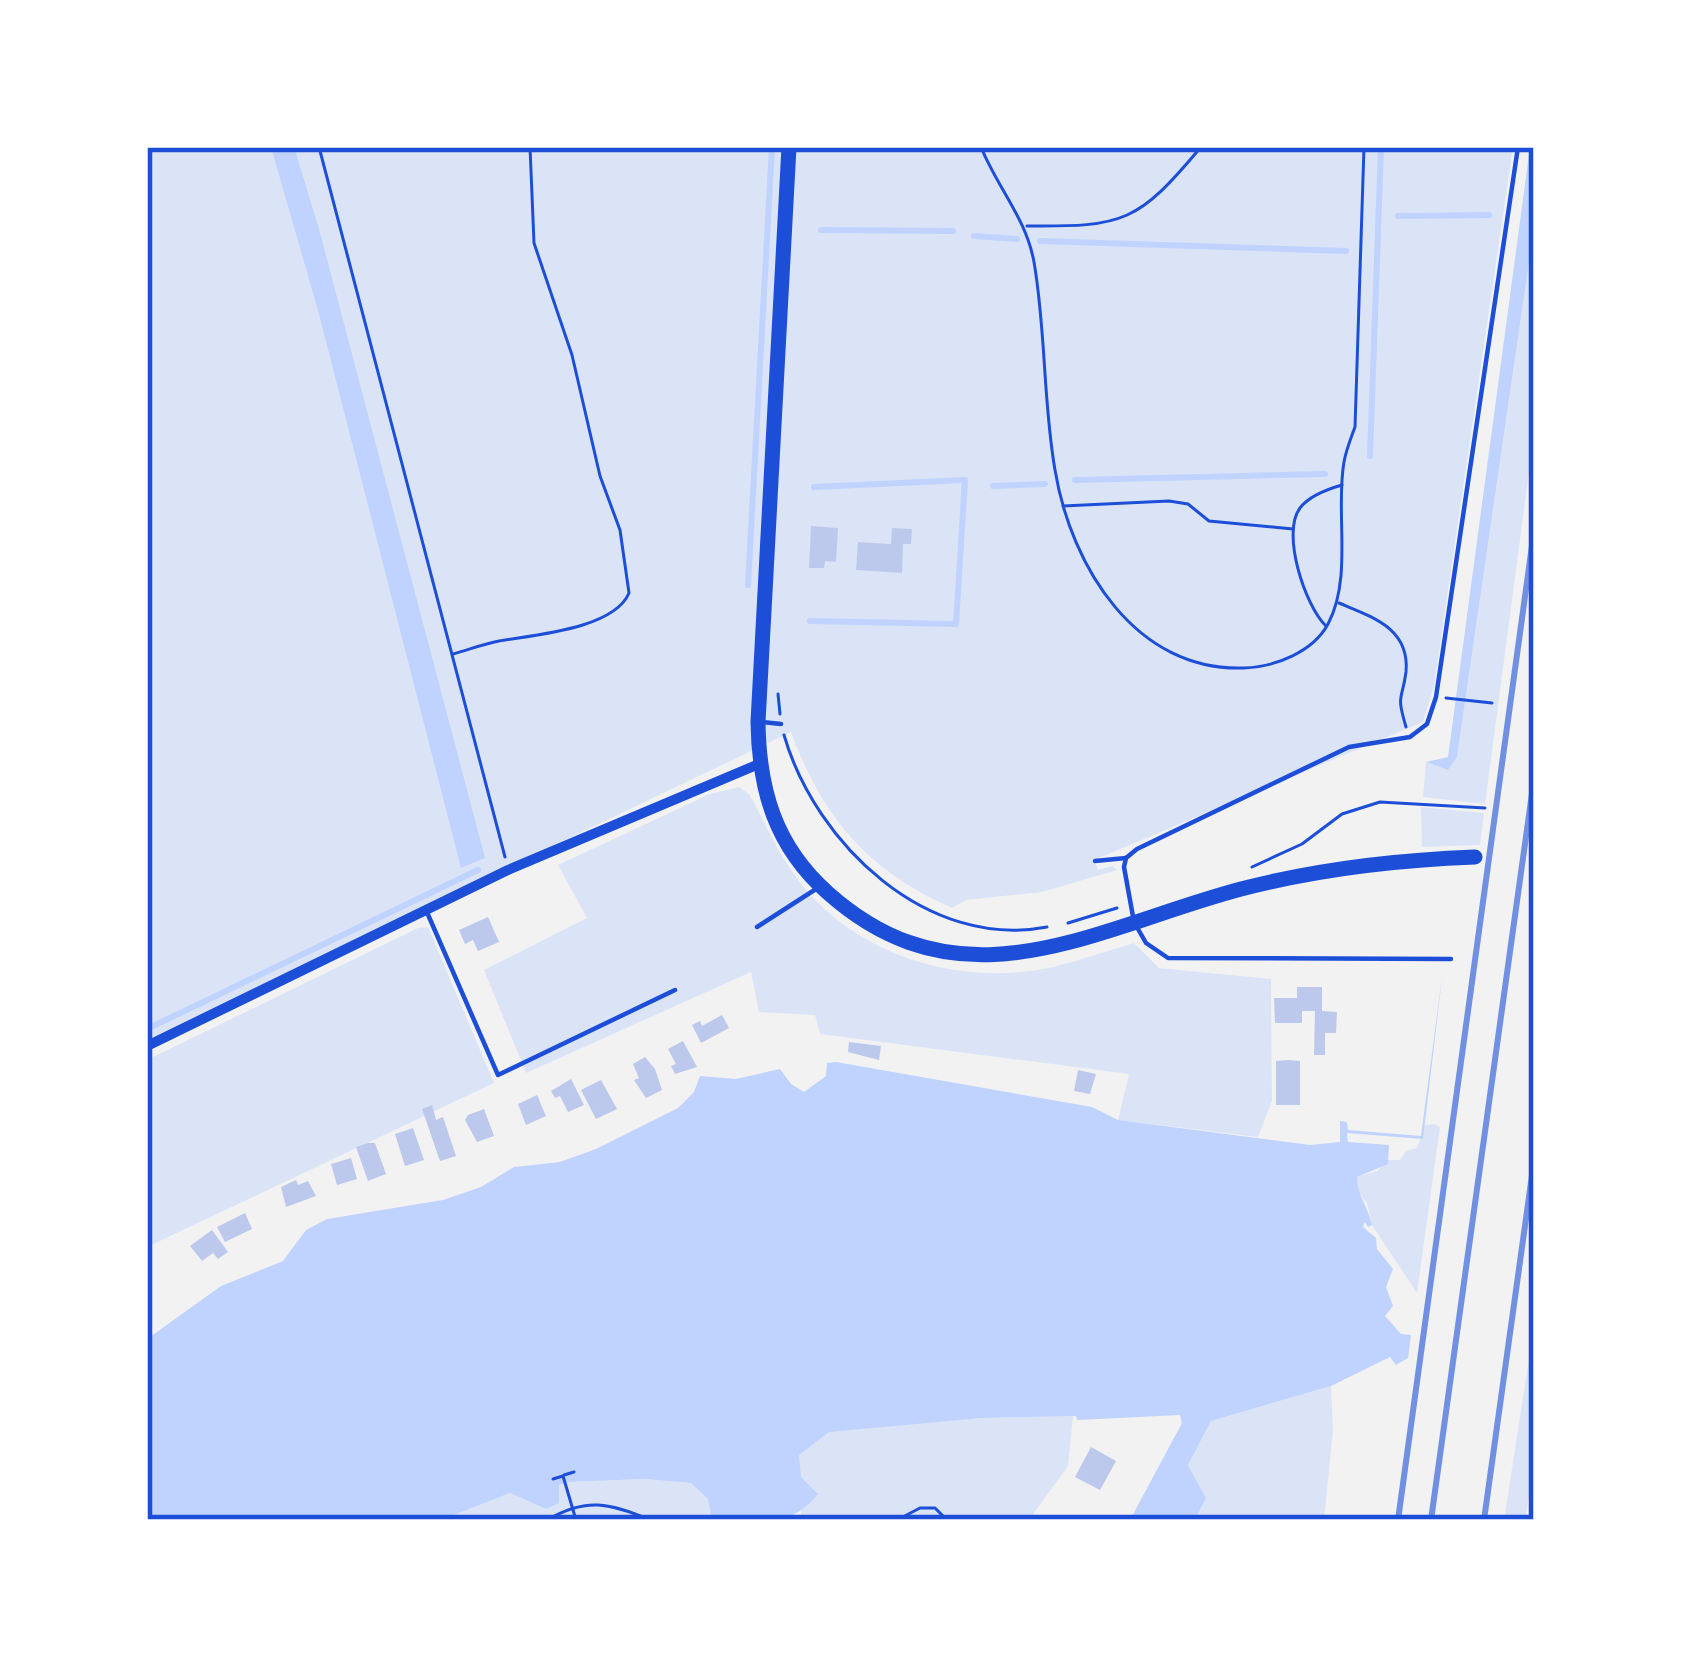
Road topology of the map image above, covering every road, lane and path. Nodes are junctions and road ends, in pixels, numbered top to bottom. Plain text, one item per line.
1 (319, 147) edge
2 (530, 147) edge
3 (789, 147) edge
4 (981, 147) edge
5 (1201, 147) edge
6 (1364, 147) edge
7 (1518, 147) edge
8 (1025, 226) junction
9 (1344, 485) junction
10 (1063, 506) junction
11 (1293, 529) junction
12 (1337, 602) junction
13 (1327, 627) junction
14 (452, 655) junction
15 (1452, 699) dead end
16 (1492, 703) dead end
17 (758, 722) junction
18 (781, 724) joint
19 (1409, 737) junction
20 (759, 764) junction
21 (1485, 808) dead end
22 (1475, 857) dead end
23 (1126, 858) junction
24 (1095, 861) dead end
25 (1254, 867) dead end
26 (508, 870) junction
27 (821, 886) junction
28 (1131, 904) junction
29 (425, 910) junction
30 (1134, 922) junction
31 (757, 927) dead end
32 (1451, 959) dead end
33 (675, 990) dead end
34 (147, 1046) edge
35 (574, 1472) dead end
36 (562, 1476) junction
37 (554, 1479) dead end
38 (572, 1505) junction
39 (547, 1520) edge
40 (576, 1520) edge
41 (651, 1520) edge
42 (897, 1520) edge
43 (947, 1520) edge

1 - 14 path
2 - 14 path
3 - 17 main road
4 - 8 path
5 - 8 path
6 - 9 path
7 - 19 lane
8 - 10 path
9 - 11 path
9 - 12 path
10 - 11 path
10 - 13 path
11 - 13 path
12 - 13 path
12 - 19 path
14 - 26 path
15 - 16 path
17 - 18 lane
17 - 20 main road
18 - 28 path
19 - 23 lane
20 - 26 street
20 - 27 main road
21 - 25 path
22 - 30 main road
23 - 24 lane
23 - 28 lane
26 - 29 street
27 - 30 main road
27 - 31 lane
28 - 30 lane
29 - 33 lane
29 - 34 street
30 - 32 lane
35 - 36 path
36 - 37 path
36 - 38 path
38 - 39 path
38 - 40 path
38 - 41 path
42 - 43 path

